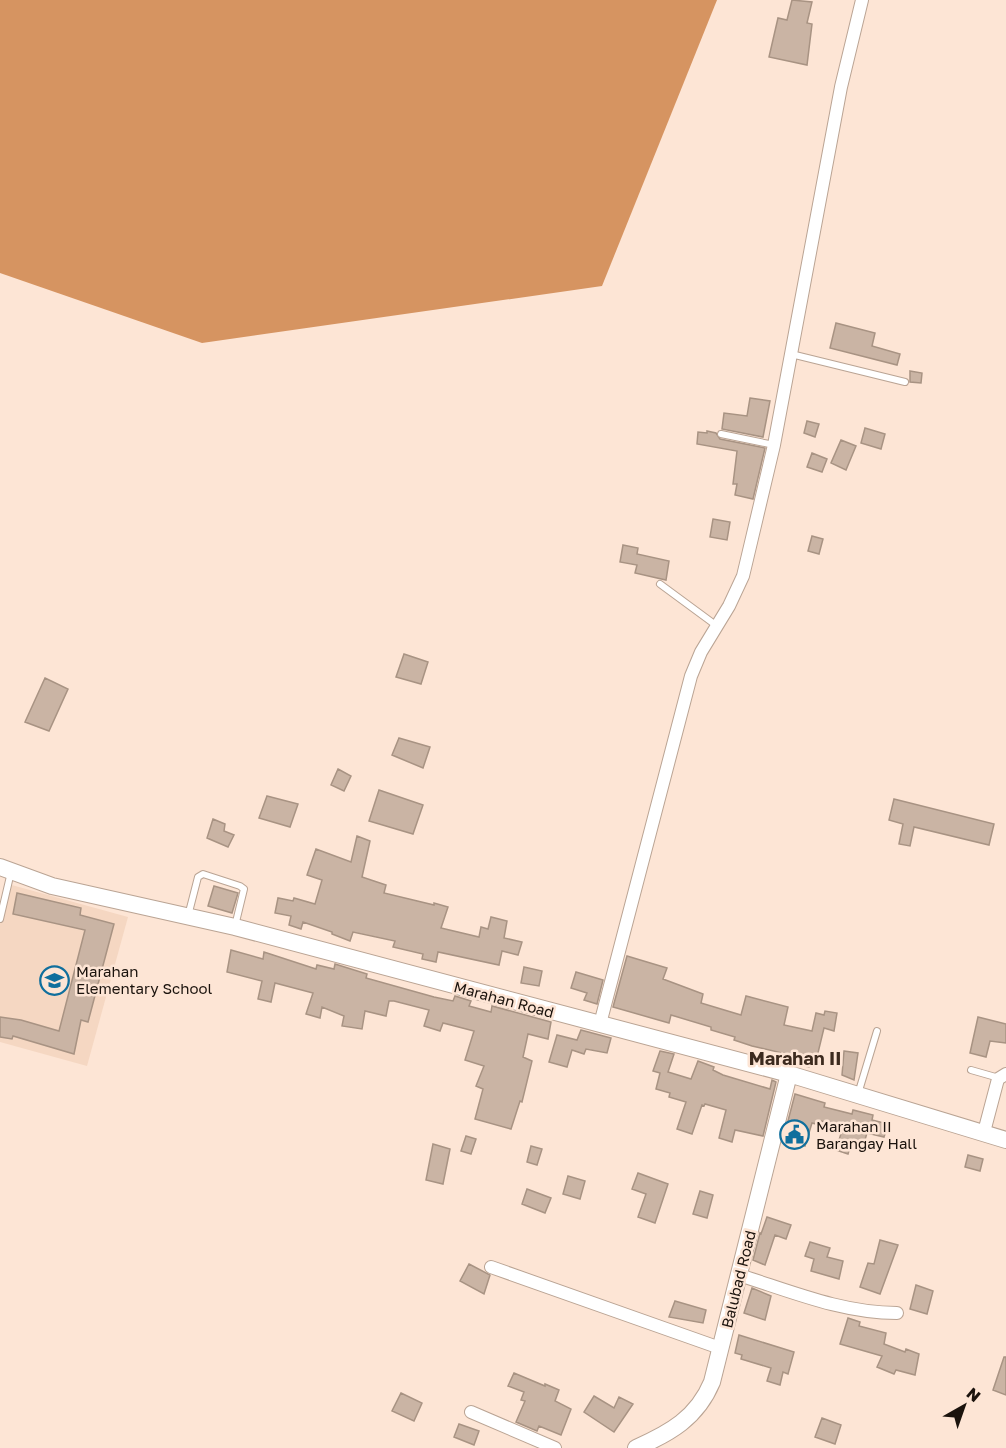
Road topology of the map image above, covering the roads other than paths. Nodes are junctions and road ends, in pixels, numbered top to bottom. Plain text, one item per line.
1 (862, 0) edge
2 (791, 354) junction
3 (905, 382) dead end
4 (721, 434) dead end
5 (774, 445) junction
6 (660, 584) dead end
7 (717, 626) junction
8 (6, 869) edge
9 (188, 916) junction
10 (0, 919) edge
11 (235, 927) junction
12 (600, 1024) junction
13 (877, 1031) dead end
14 (971, 1070) dead end
15 (789, 1074) junction
16 (1003, 1076) edge
17 (858, 1095) junction
18 (984, 1132) junction
19 (1006, 1140) edge
20 (491, 1267) dead end
21 (739, 1275) junction
22 (897, 1313) dead end
23 (720, 1348) junction
24 (471, 1412) dead end
25 (555, 1448) edge
26 (636, 1448) edge

1 - 2 street
2 - 3 lane
2 - 5 street
4 - 5 lane
5 - 7 street
6 - 7 lane
7 - 12 street
8 - 9 main road, Marahan Road
8 - 10 lane
9 - 11 main road, Marahan Road
9 - 11 lane
11 - 12 main road, Marahan Road
12 - 15 main road, Marahan Road
13 - 17 lane
14 - 16 lane
15 - 17 main road, Marahan Road
15 - 21 main road, Balubad Road
16 - 18 street
17 - 18 main road, Marahan Road
18 - 19 main road, Marahan Road
20 - 23 street
21 - 22 street
21 - 23 main road, Balubad Road
23 - 26 main road, Balubad Road
24 - 25 street

